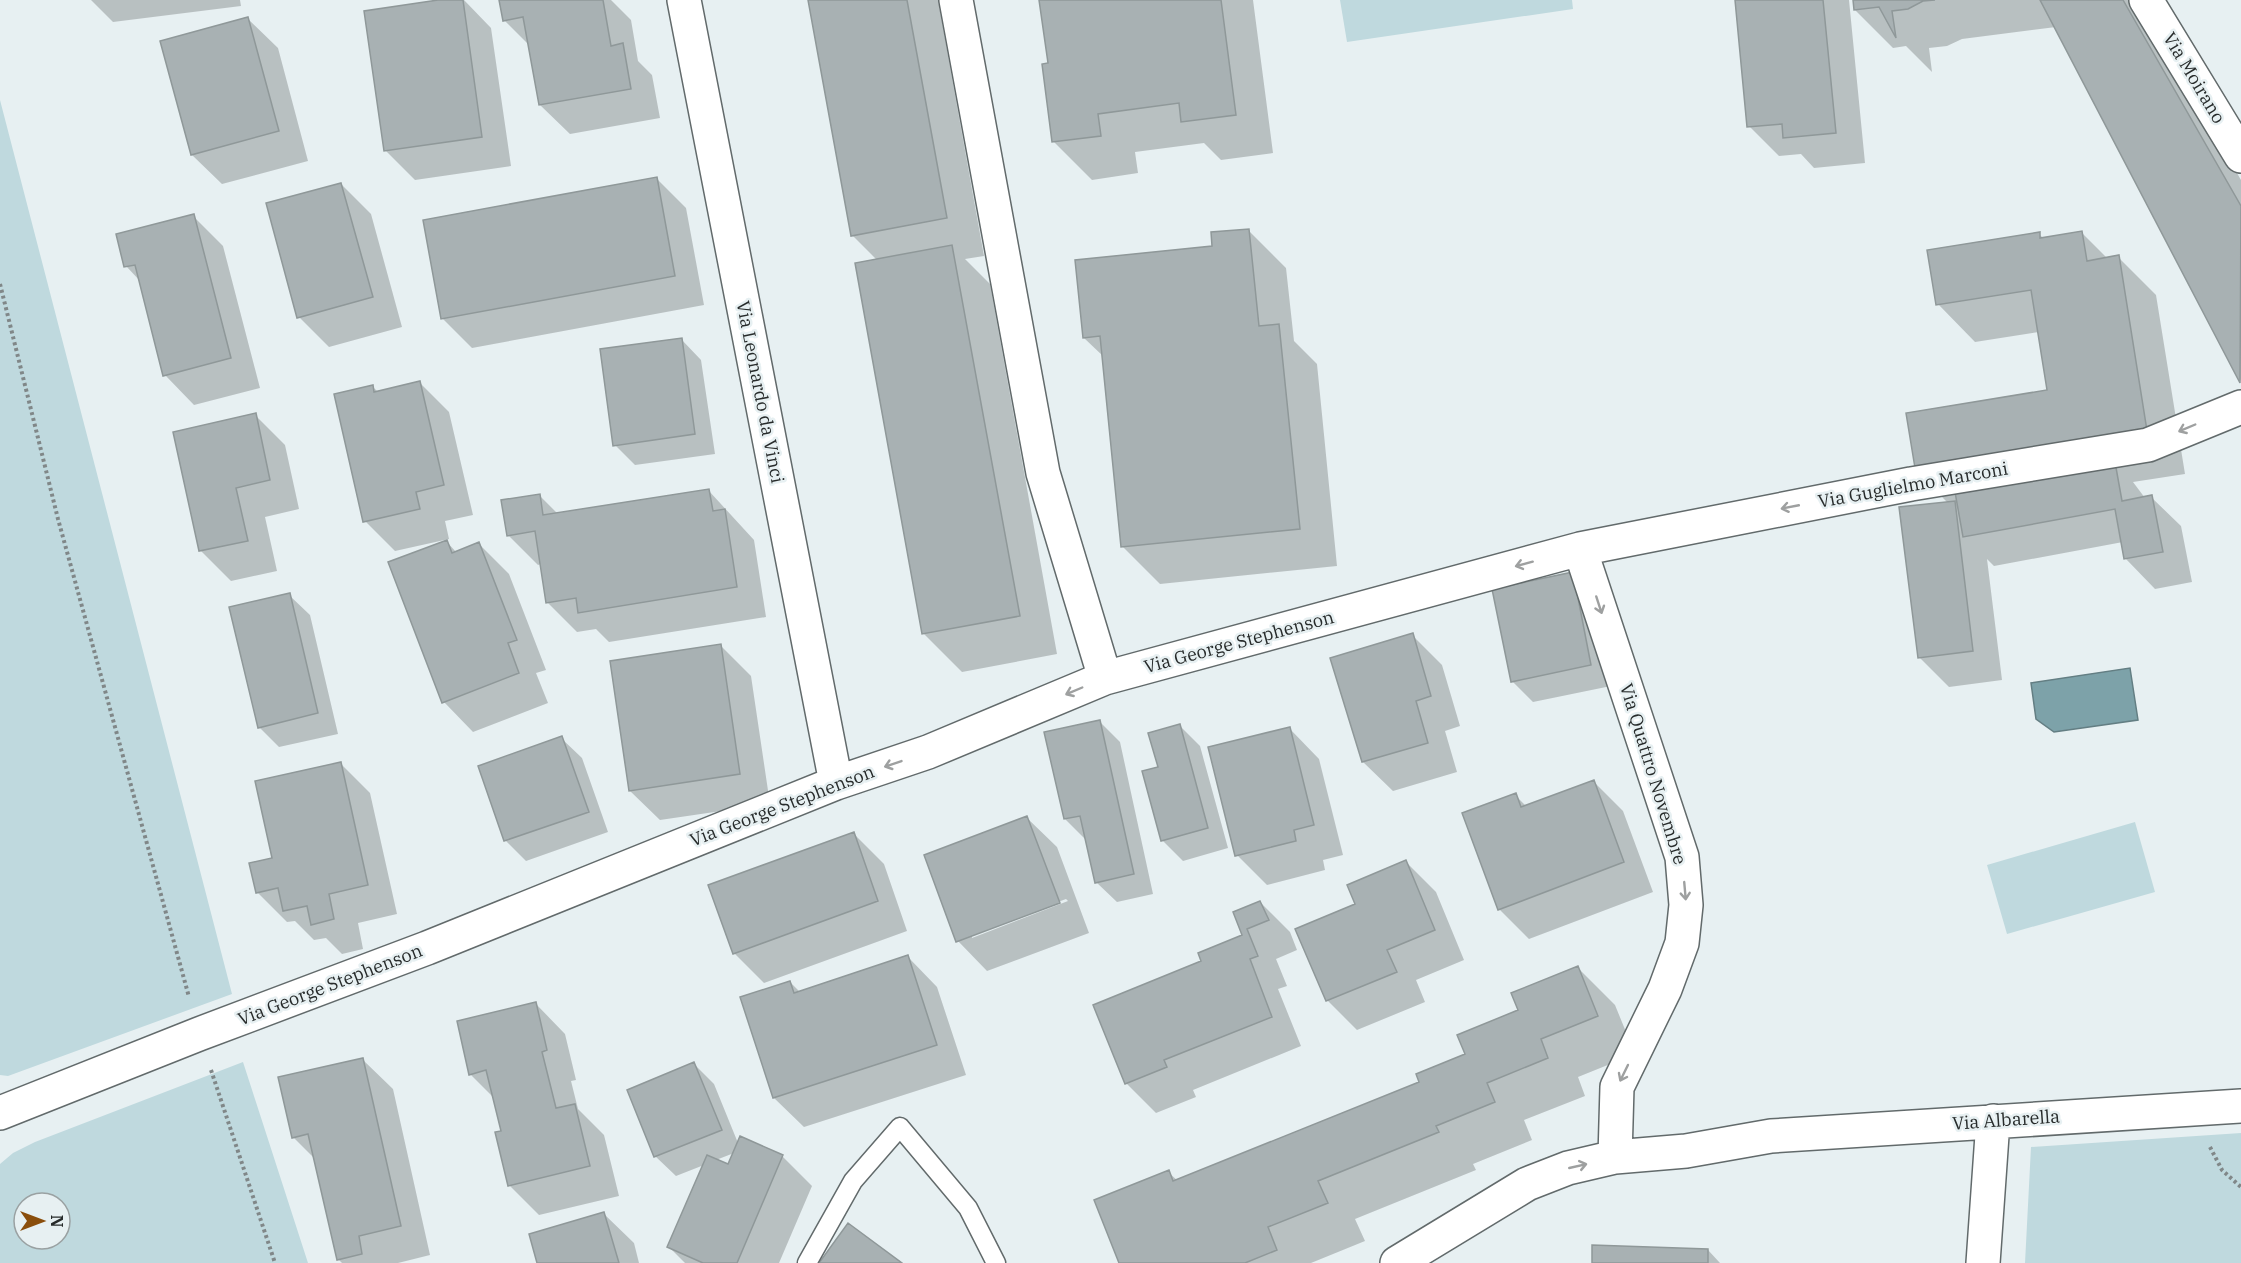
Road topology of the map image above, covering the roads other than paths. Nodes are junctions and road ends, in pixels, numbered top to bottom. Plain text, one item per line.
1 (684, 0) edge
2 (956, 0) edge
3 (2146, 0) edge
4 (2241, 156) edge
5 (2241, 407) edge
6 (1580, 549) junction
7 (1105, 678) junction
8 (836, 783) junction
9 (2241, 1106) edge
10 (0, 1113) edge
11 (1993, 1121) junction
12 (1615, 1147) junction
13 (807, 1263) edge
14 (996, 1263) edge
15 (1388, 1263) edge
16 (1397, 1263) edge
17 (1983, 1263) edge

1 - 8 street, Via Leonardo da Vinci
2 - 7 street
3 - 4 street, Via Moirano
5 -> 6 street, Via Guglielmo Marconi
6 -> 7 street, Via George Stephenson
6 -> 12 street, Via Quattro Novembre
7 -> 8 street, Via George Stephenson
8 - 10 street, Via George Stephenson
9 - 11 street, Via Albarella
11 - 12 street, Via Albarella
11 - 17 street
12 - 15 street
16 -> 12 street
13 - 14 lane

